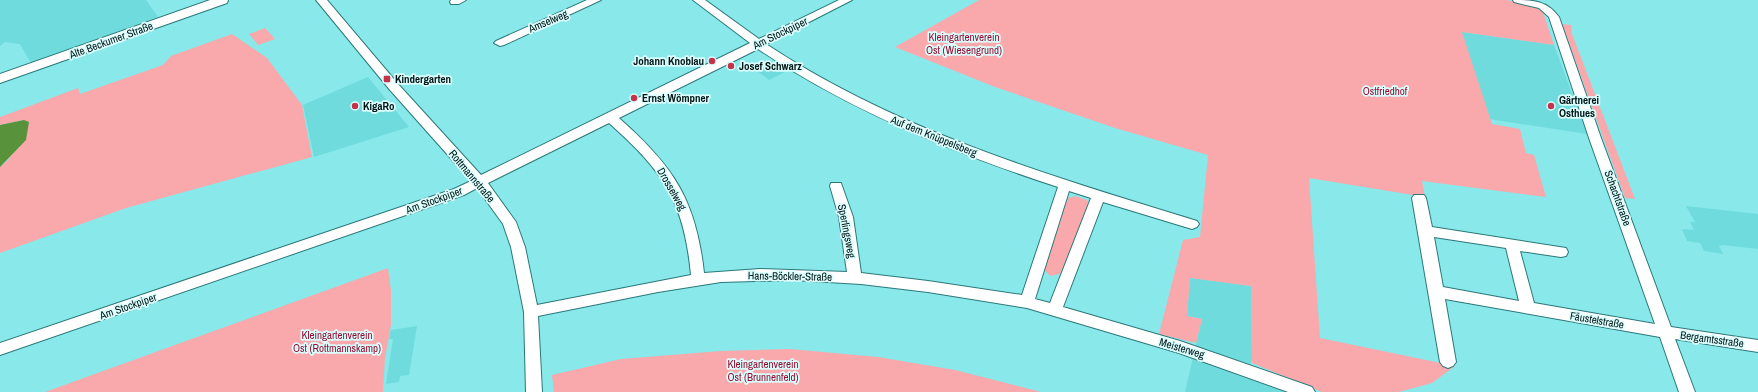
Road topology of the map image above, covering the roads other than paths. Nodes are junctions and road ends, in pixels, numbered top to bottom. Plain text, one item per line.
1 (222, 0) edge
2 (321, 0) edge
3 (596, 0) edge
4 (698, 0) edge
5 (847, 0) edge
6 (1518, 0) edge
7 (500, 43) dead end
8 (758, 44) junction
9 (0, 79) edge
10 (610, 118) junction
11 (479, 181) junction
12 (1065, 185) junction
13 (836, 186) dead end
14 (1098, 197) junction
15 (1419, 198) dead end
16 (1192, 224) dead end
17 (1426, 231) junction
18 (1512, 244) junction
19 (1561, 252) dead end
20 (855, 278) junction
21 (698, 279) junction
22 (1437, 292) junction
23 (1027, 302) junction
24 (1528, 308) junction
25 (1055, 310) junction
26 (531, 312) junction
27 (1666, 332) junction
28 (1758, 346) edge
29 (0, 348) edge
30 (1448, 362) dead end
31 (534, 392) edge
32 (1307, 392) edge
33 (1687, 392) edge

1 - 9 street, Alte Beckumer Straße
2 - 11 street, Rottmannstraße
3 - 7 street, Amselweg
4 - 8 street, Auf dem Knüppelsberg
5 - 8 street, Am Stockpiper
6 - 27 street, Schachtstraße
8 - 10 street, Am Stockpiper
8 - 12 street, Auf dem Knüppelsberg
10 - 11 street, Am Stockpiper
10 - 21 street, Drosselweg
11 - 26 street, Rottmannstraße
11 - 29 street, Am Stockpiper
12 - 14 street, Auf dem Knüppelsberg
12 - 23 street
13 - 20 street, Sperlingsweg
14 - 16 street, Auf dem Knüppelsberg
14 - 25 street
15 - 17 street
17 - 18 street
17 - 22 street
18 - 19 street
18 - 24 street
20 - 21 street, Hans-Böckler-Straße
20 - 23 street, Hans-Böckler-Straße
21 - 26 street, Hans-Böckler-Straße
22 - 24 street, Fäustelstraße
22 - 30 street
23 - 25 street, Hans-Böckler-Straße
24 - 27 street, Fäustelstraße
25 - 32 street, Meisterweg
26 - 31 street, Rottmannstraße
27 - 28 street, Bergamtsstraße
27 - 33 street, Schachtstraße

